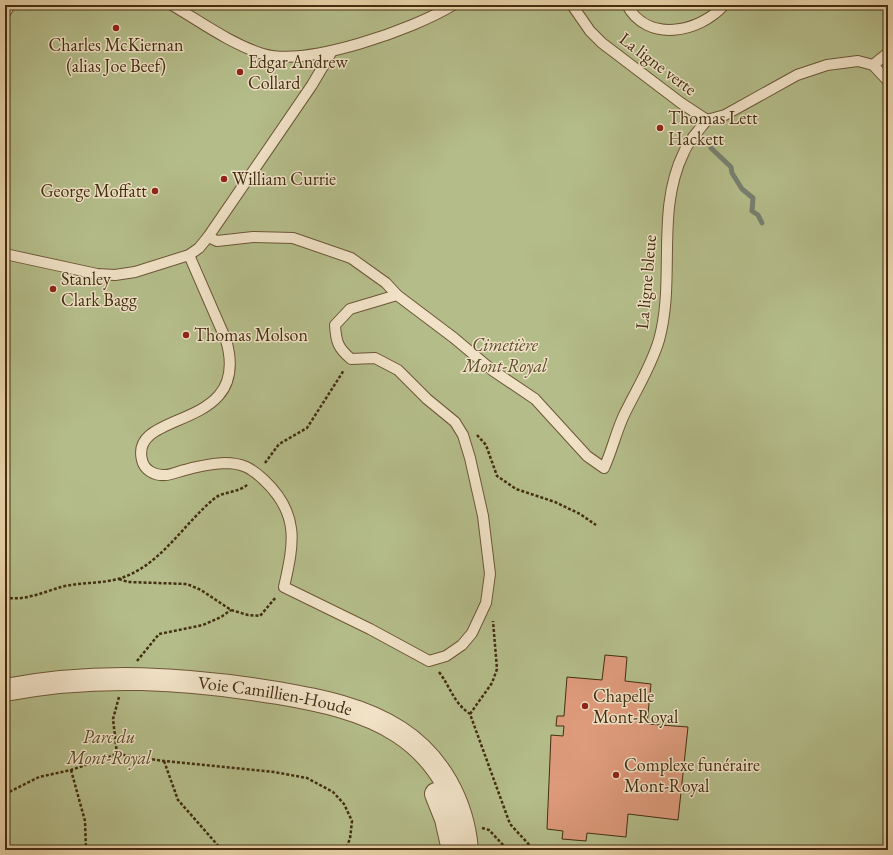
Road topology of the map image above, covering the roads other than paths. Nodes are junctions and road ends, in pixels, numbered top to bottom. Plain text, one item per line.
1 (10, 5) edge
2 (172, 5) edge
3 (453, 5) edge
4 (572, 5) edge
5 (627, 5) edge
6 (724, 5) edge
7 (5, 12) edge
8 (332, 51) junction
9 (888, 53) edge
10 (873, 65) junction
11 (888, 81) edge
12 (706, 120) junction
13 (208, 237) junction
14 (5, 254) edge
15 (189, 255) junction
16 (397, 295) junction
17 (5, 690) edge
18 (5, 698) edge
19 (452, 850) edge
20 (468, 850) edge

1 - 7 lane
2 - 8 lane
3 - 8 lane
4 - 12 lane, La ligne verte
5 - 6 lane
8 - 13 lane
9 - 10 lane
10 - 11 lane
10 - 12 lane
12 - 16 lane, La ligne bleue
13 - 15 lane
13 - 16 lane
14 - 15 lane
15 - 16 lane
17 - 20 street, Voie Camillien-Houde
18 - 19 street, Voie Camillien-Houde

